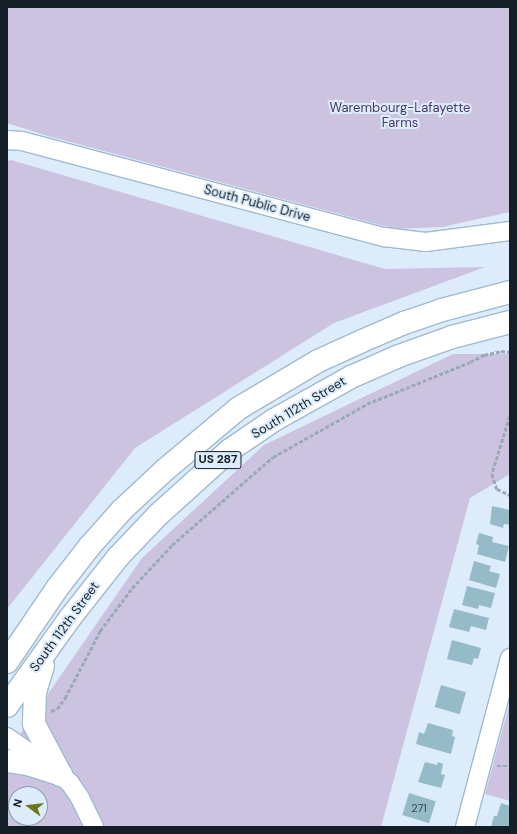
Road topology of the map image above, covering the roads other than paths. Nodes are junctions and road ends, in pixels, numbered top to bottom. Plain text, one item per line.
1 (7, 140) edge
2 (510, 231) edge
3 (510, 292) edge
4 (510, 322) edge
5 (58, 587) junction
6 (7, 643) edge
7 (51, 644) junction
8 (510, 658) edge
9 (7, 662) edge
10 (7, 706) edge
11 (7, 736) edge
12 (7, 761) edge
13 (61, 775) junction
14 (94, 827) edge
15 (465, 827) edge

1 - 2 street, South Public Drive
3 - 5 main road, South 112th Street / US 287
4 - 7 main road, South 112th Street / US 287
5 - 6 main road
5 - 9 main road, South 112th Street / US 287
7 - 10 main road, South 112th Street / US 287
7 - 13 main road
8 - 15 street
11 - 13 street
12 - 13 main road
13 - 14 street

